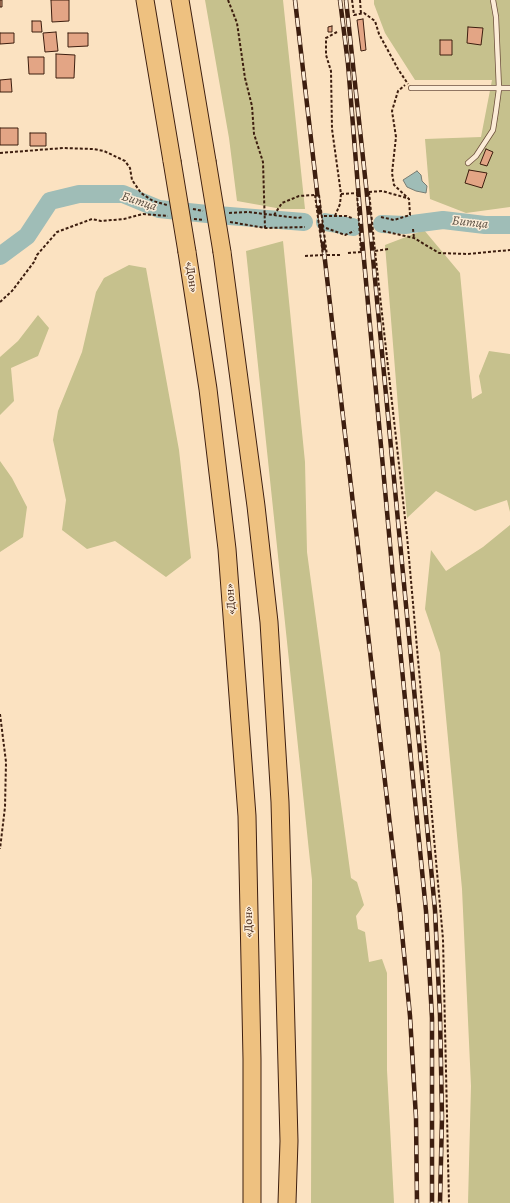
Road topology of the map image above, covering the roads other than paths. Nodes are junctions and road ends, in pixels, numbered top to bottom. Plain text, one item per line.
1 (145, 0) edge
2 (180, 0) edge
3 (493, 0) edge
4 (411, 88) road end
5 (510, 88) edge
6 (499, 89) junction
7 (468, 163) dead end
8 (252, 1203) edge
9 (287, 1203) edge

1 - 8 highway, «Дон», bridge
2 - 9 highway, bridge
3 - 6 lane
4 - 6 lane
5 - 6 lane
6 - 7 lane

